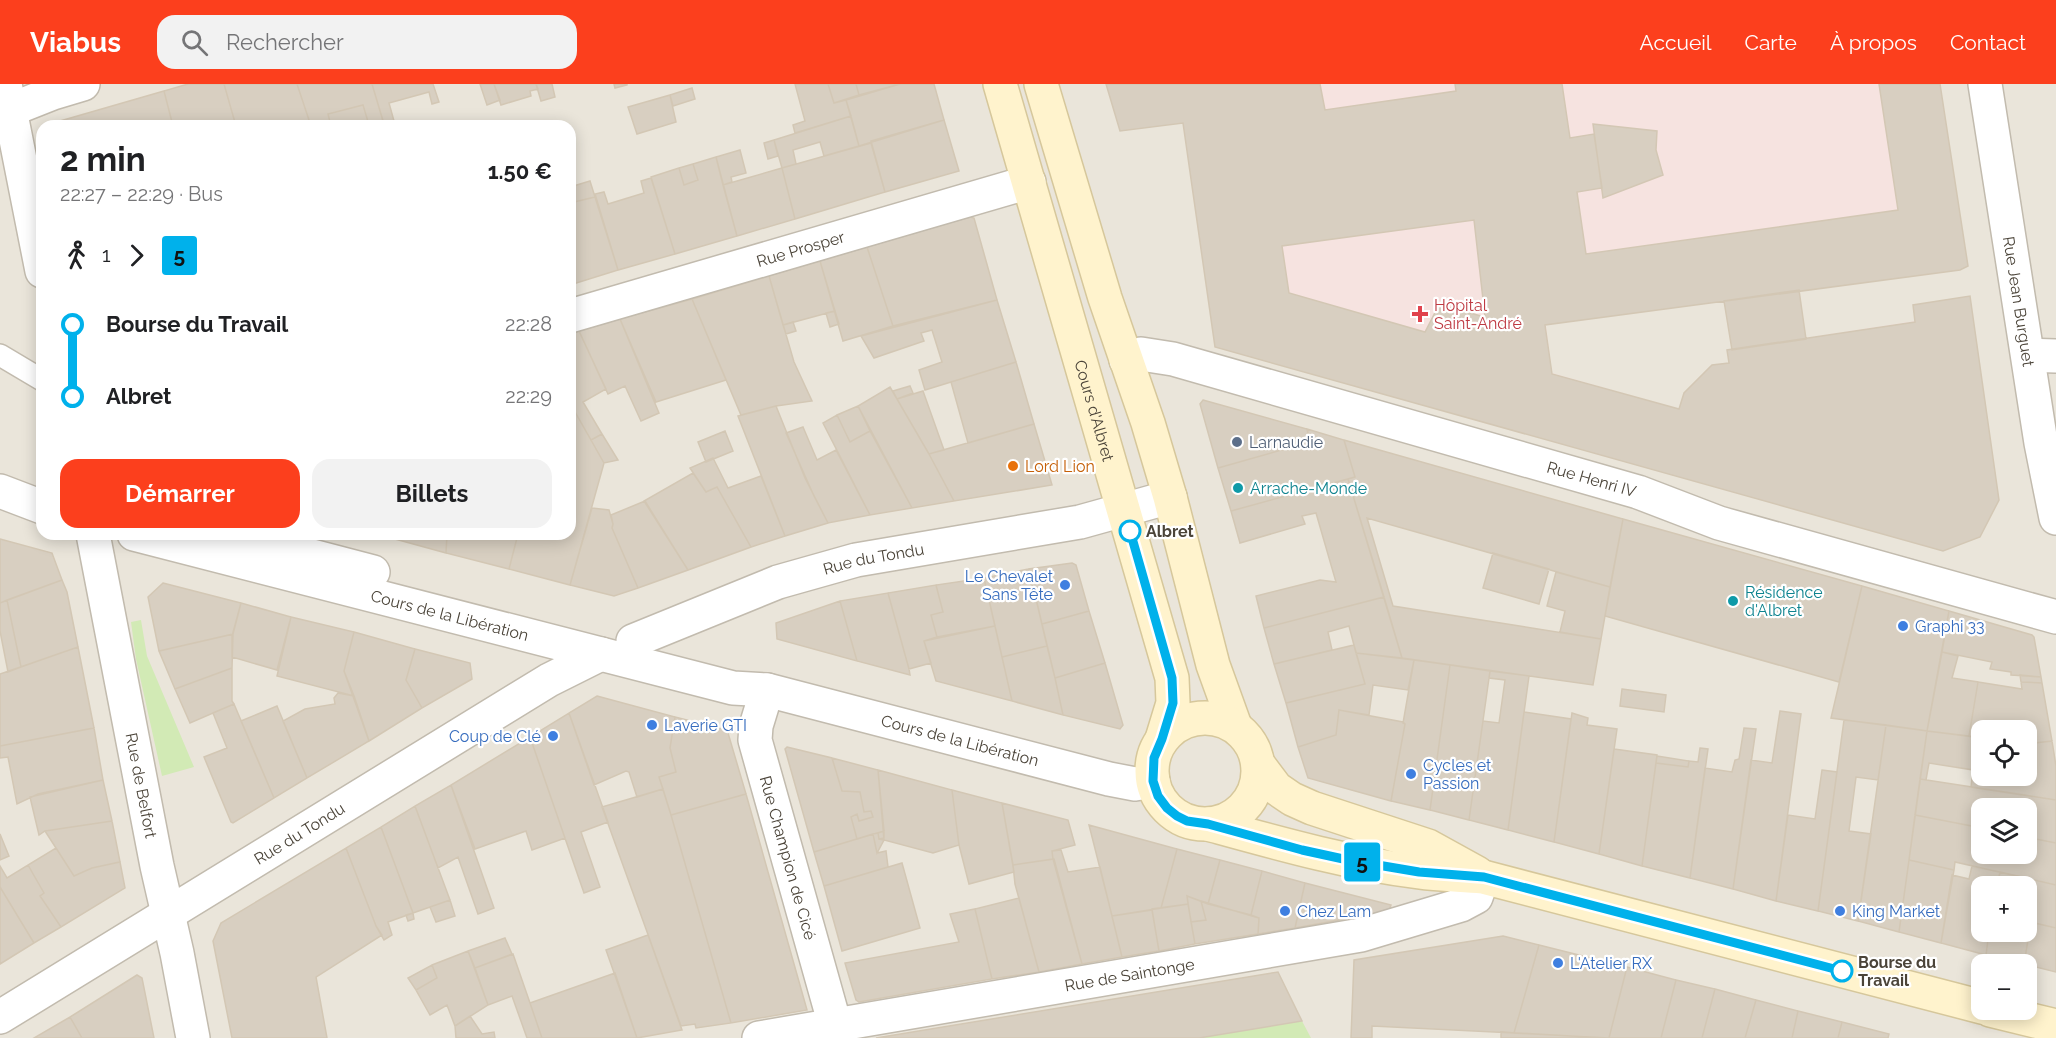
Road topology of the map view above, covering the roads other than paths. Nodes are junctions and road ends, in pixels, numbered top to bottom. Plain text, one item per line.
1 (83, 84) edge
2 (1000, 84) edge
3 (1041, 84) edge
4 (1985, 84) edge
5 (5, 103) edge
6 (1029, 182) junction
7 (36, 243) edge
8 (576, 314) edge
9 (0, 355) edge
10 (2042, 355) edge
11 (1126, 360) junction
12 (36, 376) edge
13 (0, 472) edge
14 (36, 481) edge
15 (0, 491) edge
16 (1170, 497) junction
17 (36, 505) edge
18 (1124, 510) junction
19 (2056, 518) edge
20 (94, 540) edge
21 (157, 540) edge
22 (251, 540) edge
23 (2056, 617) edge
24 (633, 641) junction
25 (601, 654) junction
26 (767, 690) junction
27 (1235, 726) junction
28 (1162, 739) junction
29 (1258, 764) junction
30 (1153, 781) junction
31 (1208, 824) junction
32 (1484, 877) junction
33 (168, 915) junction
34 (1971, 1004) edge
35 (0, 1017) edge
36 (2031, 1020) edge
37 (835, 1024) junction
38 (2056, 1026) edge
39 (194, 1038) edge
40 (759, 1038) edge

1 - 5 street
2 - 6 main road, Cours d'Albret
3 - 11 main road
4 - 10 street, Rue Jean Burguet
5 - 7 street
6 - 8 street, Rue Prosper
6 - 18 main road, Cours d'Albret
9 - 12 lane
10 - 19 street, Rue Jean Burguet
11 - 16 main road
11 - 23 street, Rue Henri IV
13 - 14 street
15 - 17 street
16 - 18 street, Rue du Tondu
16 - 27 main road
18 - 24 street, Rue du Tondu
18 - 28 main road, Cours d'Albret
20 - 33 street, Rue de Belfort
21 - 25 street, Cours de la Libération
22 - 24 street, Cours de la Libération
24 - 26 street, Cours de la Libération
25 - 26 street, Cours de la Libération
25 - 33 street, Rue du Tondu
26 - 30 street, Cours de la Libération
26 - 37 street, Rue Champion de Cicé
27 - 28 main road
27 - 29 main road
28 - 30 main road
29 - 31 main road
29 - 32 main road
30 - 31 main road
31 - 32 main road
32 - 34 main road
32 - 37 street, Rue de Saintonge
33 - 35 street, Rue du Tondu
33 - 39 street, Rue de Belfort
36 - 38 main road
37 - 40 street, Rue de Saintonge

